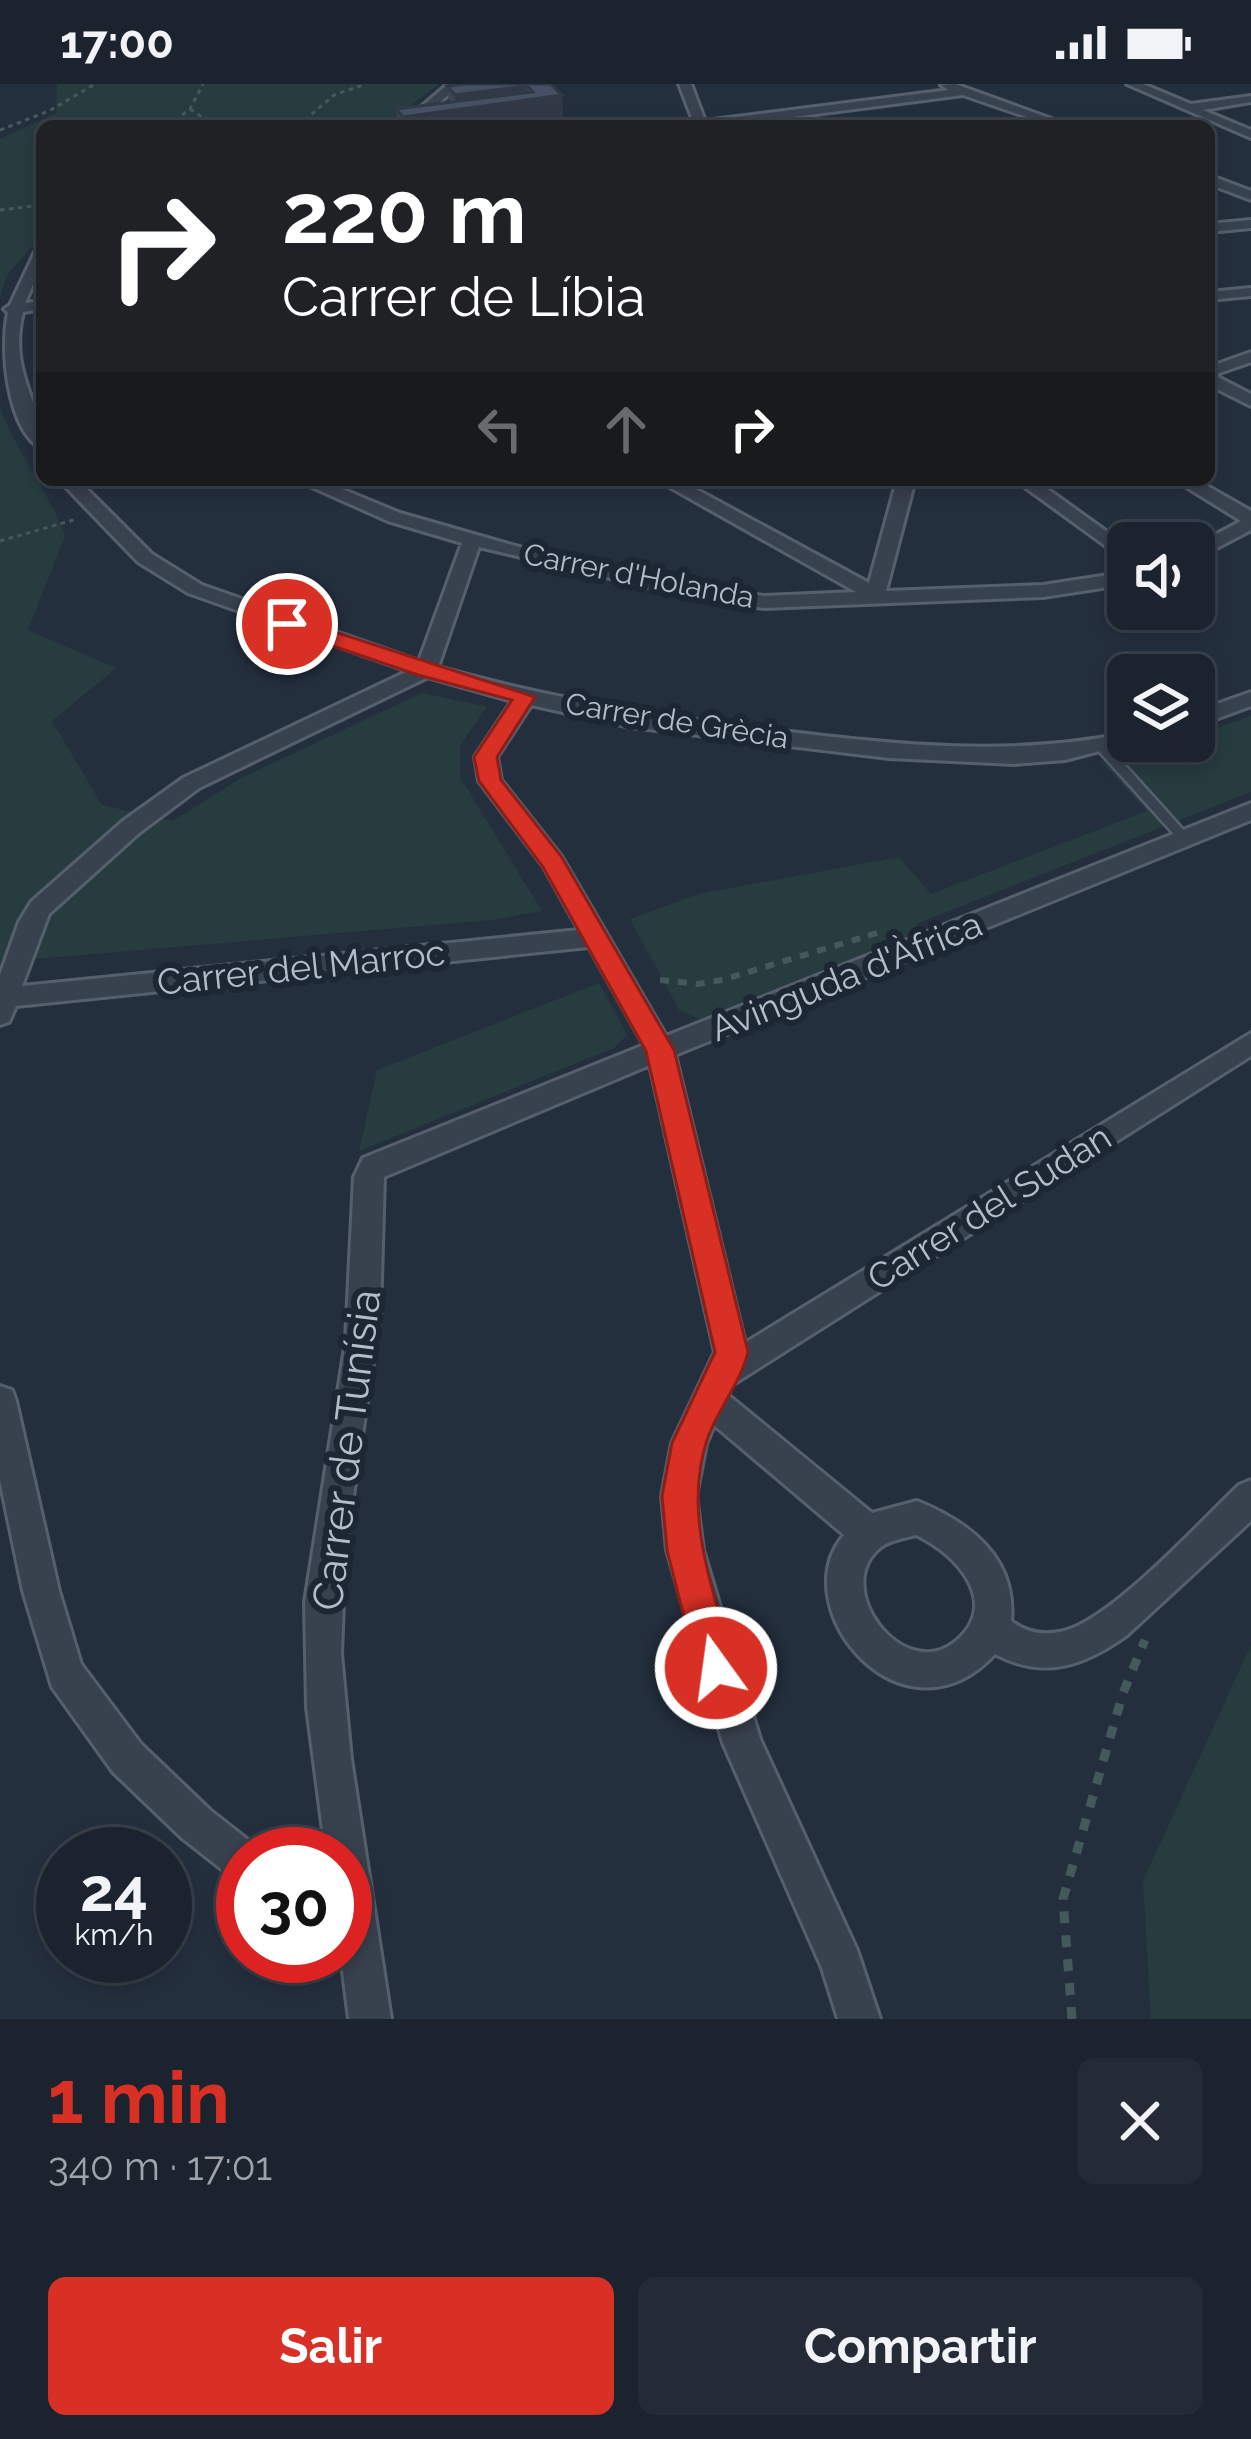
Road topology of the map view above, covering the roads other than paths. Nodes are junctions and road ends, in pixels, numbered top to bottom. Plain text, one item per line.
1 (455, 84) edge
2 (685, 84) edge
3 (982, 84) edge
4 (1133, 84) edge
5 (952, 87) edge
6 (1251, 99) edge
7 (1184, 109) junction
8 (1018, 110) junction
9 (412, 120) edge
10 (698, 120) edge
11 (720, 120) edge
12 (1007, 120) edge
13 (1047, 120) edge
14 (1213, 120) edge
15 (1215, 121) edge
16 (1251, 134) edge
17 (1215, 181) edge
18 (1251, 196) edge
19 (1251, 224) edge
20 (1215, 227) edge
21 (36, 263) edge
22 (1251, 292) edge
23 (1215, 295) edge
24 (36, 306) edge
25 (11, 309) junction
26 (1251, 357) edge
27 (1215, 373) edge
28 (1215, 380) edge
29 (1251, 401) edge
30 (36, 432) edge
31 (73, 486) edge
32 (318, 486) edge
33 (677, 486) edge
34 (904, 486) edge
35 (1032, 486) edge
36 (1194, 486) edge
37 (1251, 521) edge
38 (472, 541) junction
39 (1107, 541) edge
40 (1215, 542) edge
41 (1107, 581) edge
42 (874, 599) junction
43 (426, 670) junction
44 (525, 697) junction
45 (1251, 699) edge
46 (1215, 712) edge
47 (1107, 745) edge
48 (1101, 746) junction
49 (1251, 811) edge
50 (1184, 838) junction
51 (597, 937) junction
52 (3, 1006) edge
53 (1251, 1043) edge
54 (660, 1050) junction
55 (374, 1166) joint
56 (717, 1385) junction
57 (0, 1401) edge
58 (1251, 1497) edge
59 (867, 1532) junction
60 (990, 1627) junction
61 (341, 1827) edge
62 (216, 1841) edge
63 (364, 1983) edge
64 (370, 2019) edge
65 (859, 2019) edge

1 - 9 street
2 - 10 street
3 - 5 street
4 - 7 street
5 - 8 street
5 - 11 street
6 - 7 street
7 - 14 street
8 - 12 street
8 - 13 street
15 - 16 street
17 - 18 street
19 - 20 street
21 - 25 street
22 - 23 street
24 - 25 street
25 - 30 street
26 - 27 street
28 - 29 street
31 - 43 street, Carrer de Grècia
32 - 38 street, Carrer d'Holanda
33 - 42 street
34 - 42 street
35 - 39 street
36 - 37 street
37 - 40 street
38 - 42 street, Carrer d'Holanda
38 - 43 street
41 - 42 street, Carrer d'Holanda
43 - 44 street, Carrer de Grècia
43 - 52 street
44 - 48 street, Carrer de Grècia
44 - 51 street
45 - 46 street
47 - 48 street, Carrer de Grècia
48 - 50 lane
49 - 50 street, Avinguda d'Àfrica
50 - 54 street, Avinguda d'Àfrica
51 - 52 street, Carrer del Marroc
51 - 54 street
53 - 56 street, Carrer del Sudan
54 - 55 street, Avinguda d'Àfrica
54 - 56 street
55 - 61 street, Carrer de Tunísia
56 - 59 street
56 - 65 street
57 - 62 street
58 - 60 street
59 - 60 street
59 - 60 street
63 - 64 street, Carrer de Tunísia

